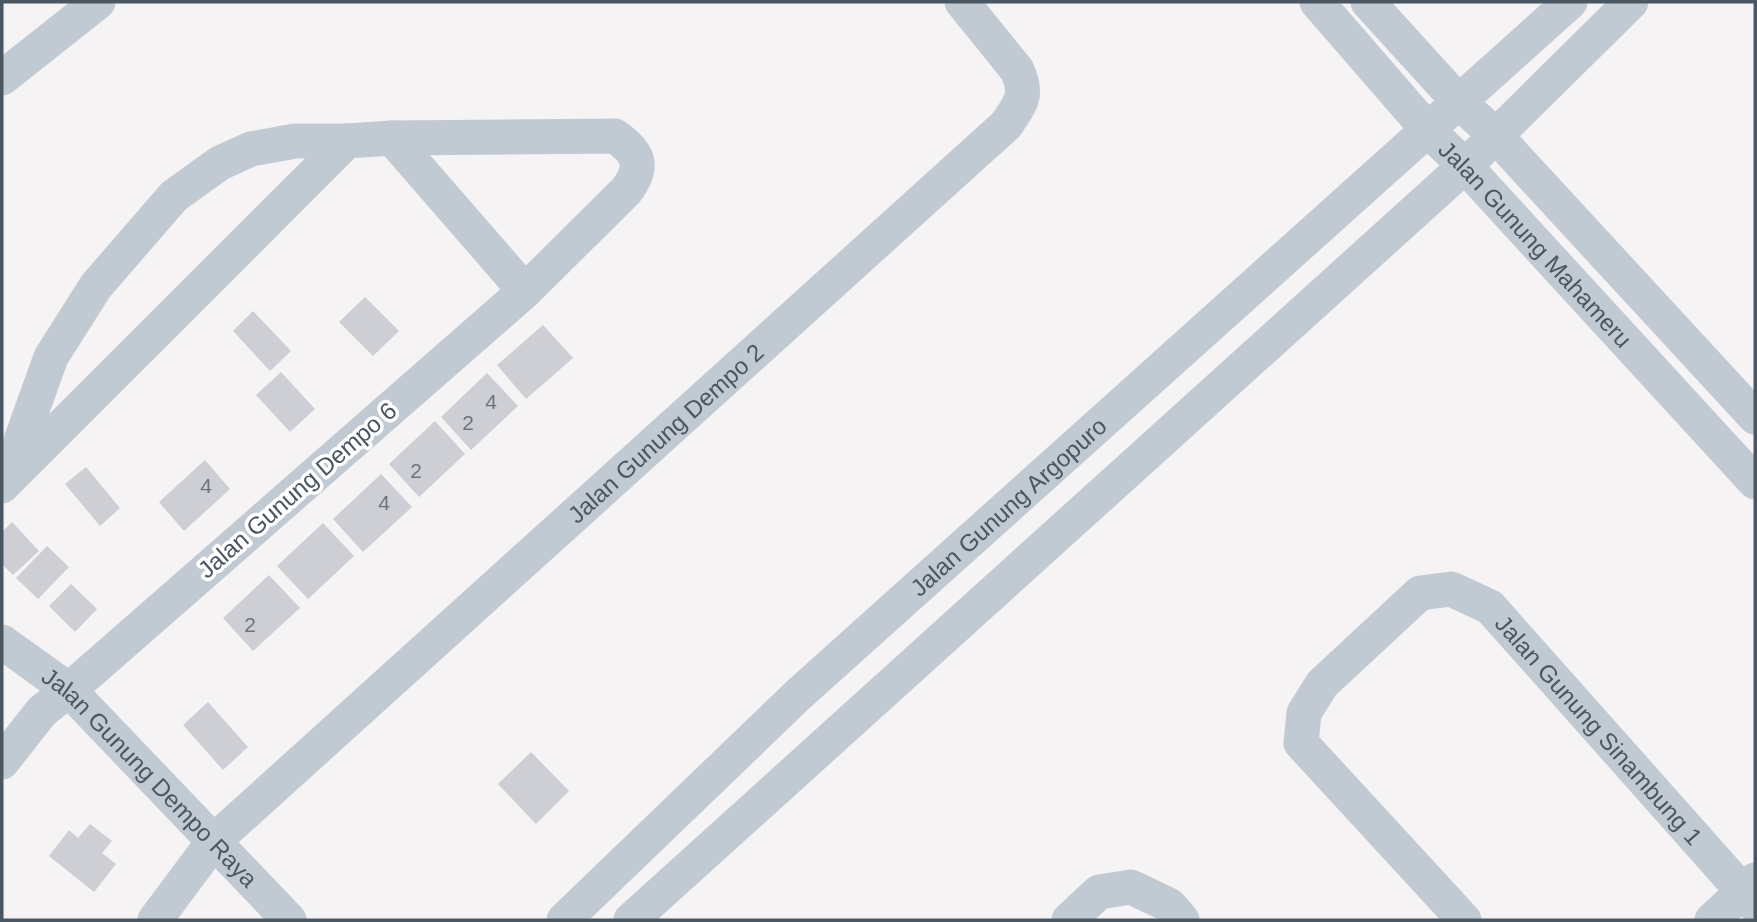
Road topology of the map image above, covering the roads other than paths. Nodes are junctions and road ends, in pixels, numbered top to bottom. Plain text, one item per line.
1 (98, 2) edge
2 (962, 2) edge
3 (1317, 2) edge
4 (1368, 2) edge
5 (1570, 2) edge
6 (1631, 2) edge
7 (2, 78) edge
8 (1458, 101) junction
9 (1429, 130) junction
10 (1495, 135) junction
11 (392, 138) junction
12 (347, 141) junction
13 (1465, 166) junction
14 (525, 290) junction
15 (1755, 416) edge
16 (1755, 482) edge
17 (4, 483) edge
18 (2, 642) edge
19 (69, 690) junction
20 (2, 762) edge
21 (214, 841) junction
22 (1751, 892) edge
23 (155, 920) edge
24 (289, 920) edge
25 (564, 920) edge
26 (631, 920) edge
27 (1069, 920) edge
28 (1182, 920) edge
29 (1464, 920) edge
30 (1712, 920) edge

1 - 7 street
2 - 21 street, Jalan Gunung Dempo 2
3 - 9 street, Jalan Gunung Mahameru
4 - 8 street, Jalan Gunung Mahameru
5 - 8 street, Jalan Gunung Argopuro
6 - 10 street
8 - 9 street, Jalan Gunung Argopuro
8 - 10 street, Jalan Gunung Mahameru
9 - 13 street, Jalan Gunung Mahameru
9 - 25 street, Jalan Gunung Argopuro
10 - 13 street
10 - 15 street, Jalan Gunung Mahameru
11 - 12 street, Jalan Gunung Dempo 6
11 - 14 street
11 - 14 street, Jalan Gunung Dempo 6
12 - 17 street, Jalan Gunung Dempo 6
12 - 17 street, Jalan Gunung Dempo 6
13 - 16 street, Jalan Gunung Mahameru
13 - 26 street
14 - 19 street, Jalan Gunung Dempo 6
18 - 19 street, Jalan Gunung Dempo Raya
19 - 20 street, Jalan Gunung Dempo 6
19 - 21 street, Jalan Gunung Dempo Raya
21 - 23 street, Jalan Gunung Dempo 2
21 - 24 street, Jalan Gunung Dempo Raya
22 - 29 street, Jalan Gunung Sinambung 1
22 - 30 street
27 - 28 street

